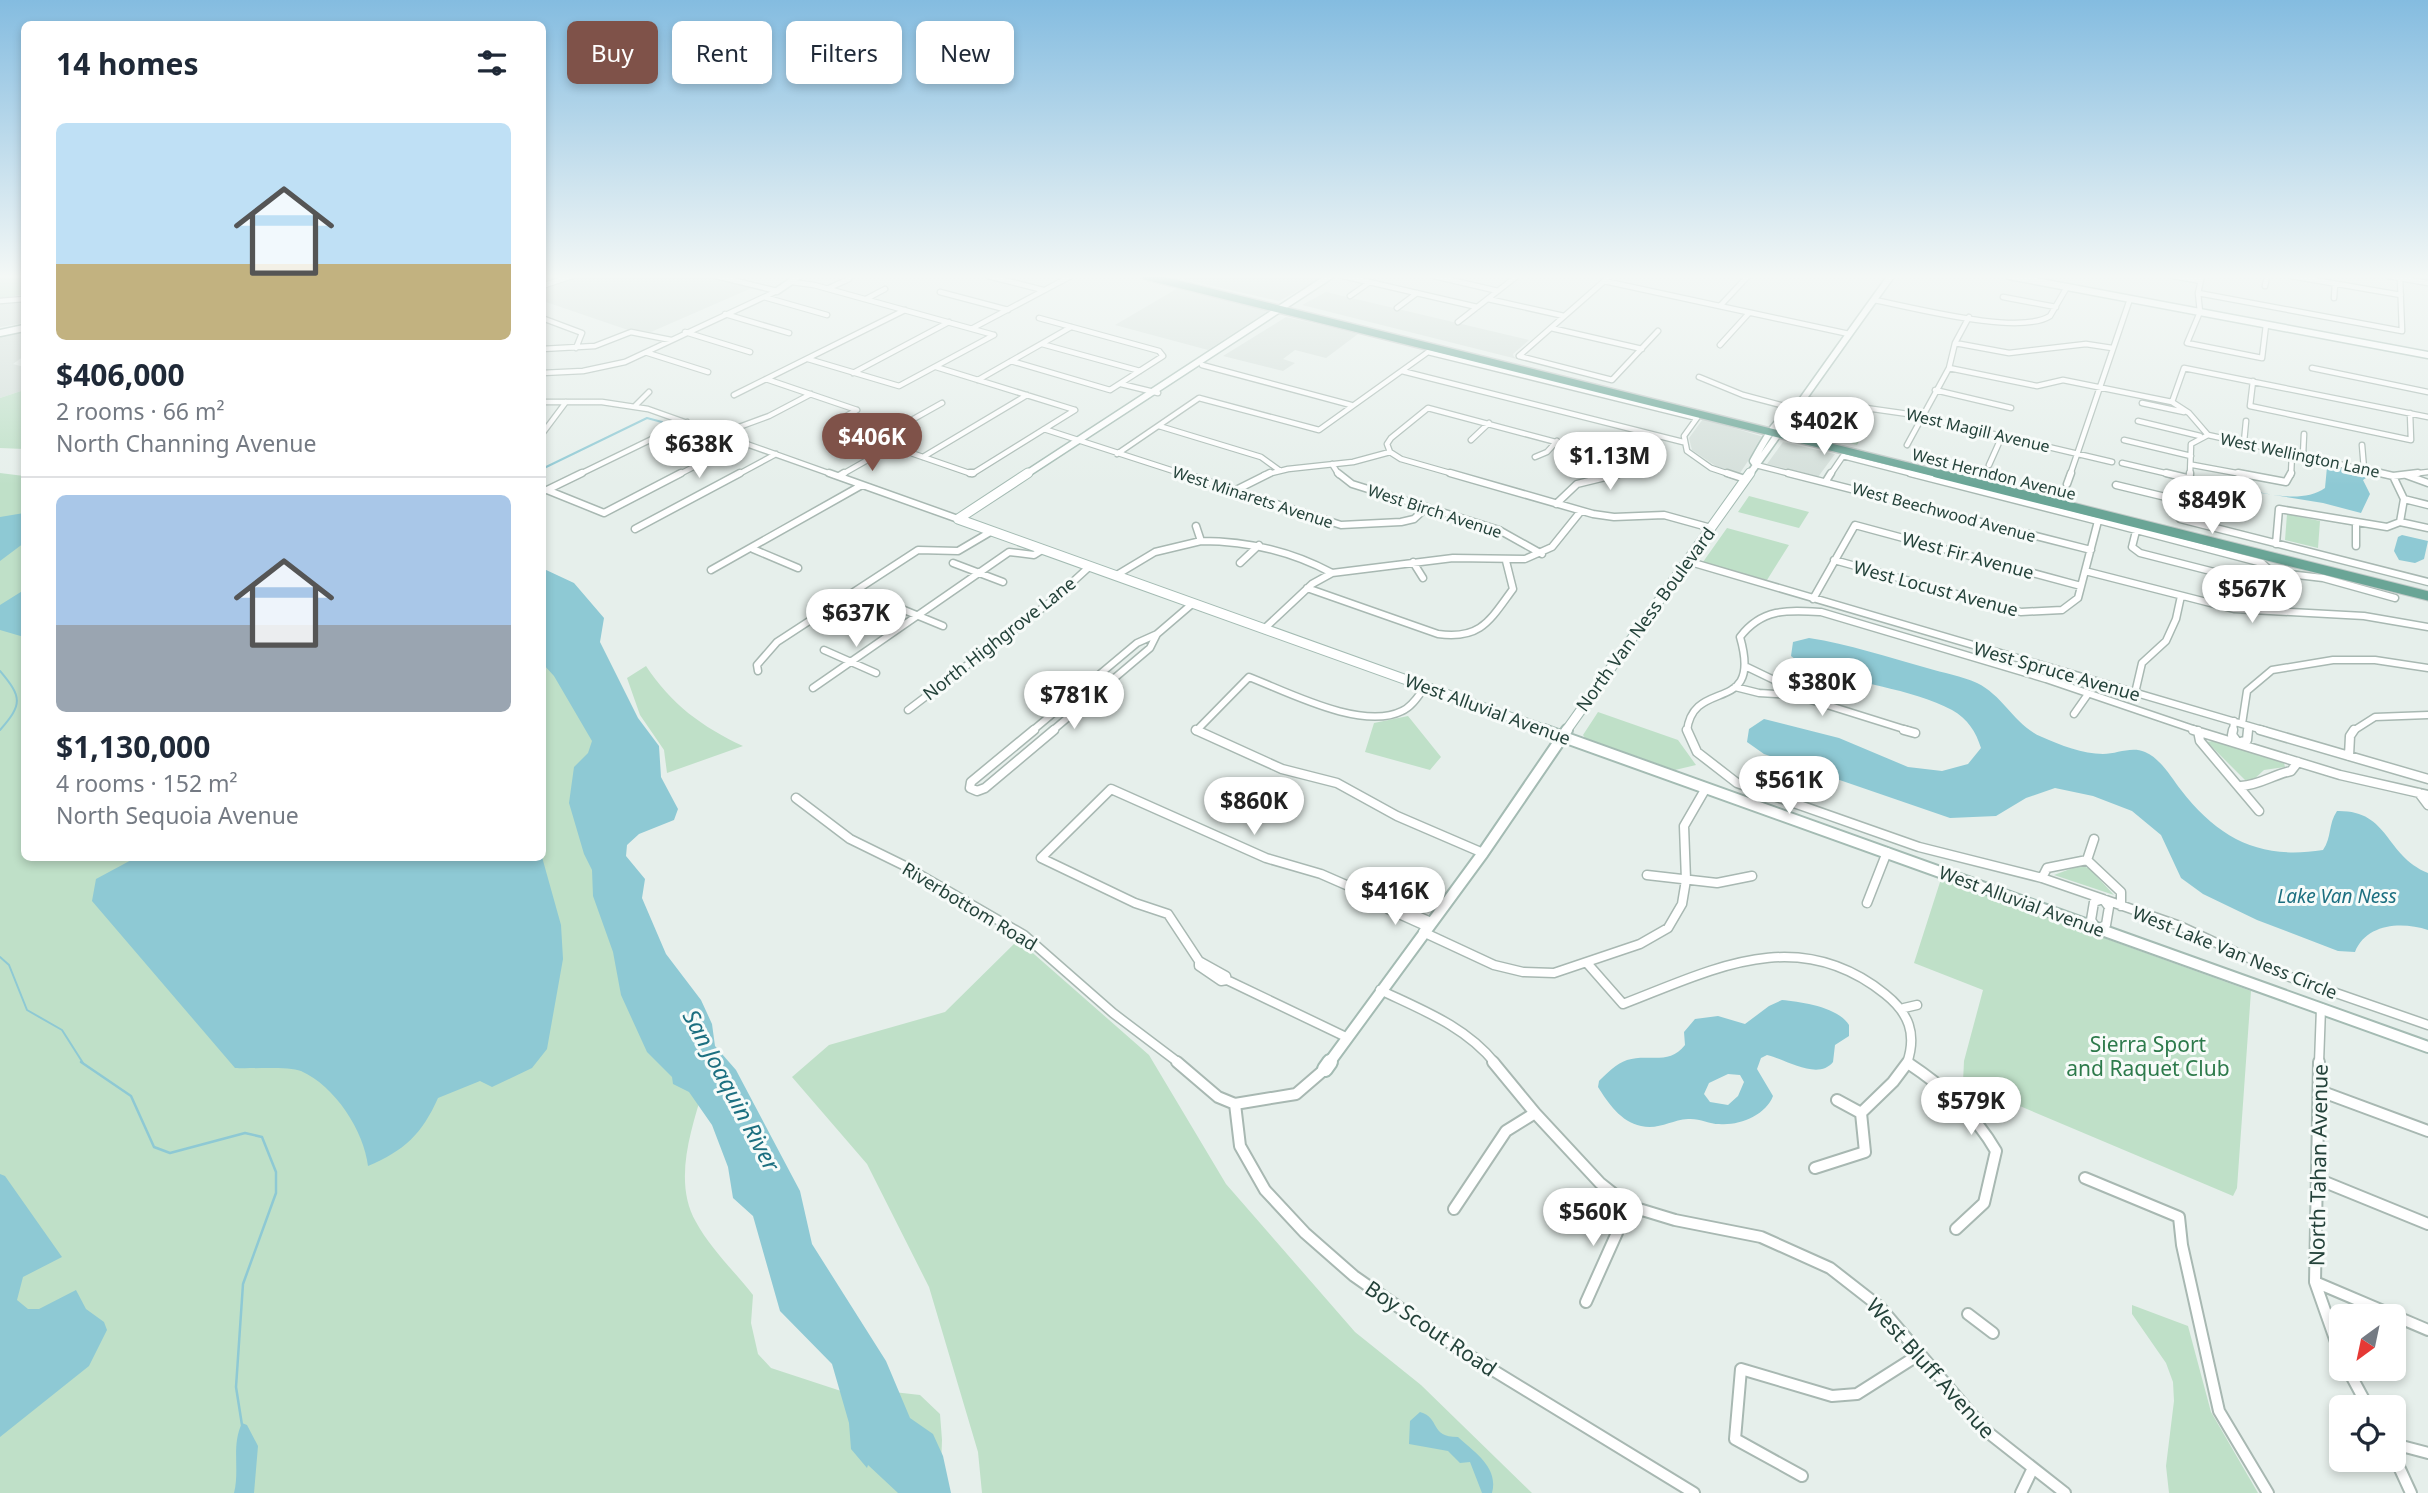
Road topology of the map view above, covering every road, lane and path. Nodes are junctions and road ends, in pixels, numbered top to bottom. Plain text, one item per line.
1 (591, 346) edge
2 (660, 346) edge
3 (729, 346) edge
4 (835, 346) edge
5 (904, 346) edge
6 (975, 346) edge
7 (1039, 346) edge
8 (1048, 346) edge
9 (1135, 346) edge
10 (1222, 346) edge
11 (1231, 346) edge
12 (1433, 346) edge
13 (1531, 346) edge
14 (1628, 346) edge
15 (1645, 346) edge
16 (1841, 346) edge
17 (1954, 346) edge
18 (1969, 346) edge
19 (2066, 346) edge
20 (2093, 346) edge
21 (2200, 346) edge
22 (2263, 346) edge
23 (2378, 346) edge
24 (576, 348) joint
25 (2112, 348) joint
26 (546, 349) edge
27 (1642, 349) junction
28 (1215, 350) junction
29 (648, 352) junction
30 (750, 352) dead end
31 (2428, 355) edge
32 (808, 359) junction
33 (1011, 361) junction
34 (1202, 365) junction
35 (936, 367) junction
36 (1949, 368) junction
37 (2312, 368) dead end
38 (1140, 371) junction
39 (1402, 371) junction
40 (708, 372) dead end
41 (546, 373) edge
42 (853, 373) junction
43 (1699, 377) dead end
44 (766, 379) junction
45 (978, 380) junction
46 (2253, 381) junction
47 (1123, 383) junction
48 (2099, 387) junction
49 (1936, 390) junction
50 (2428, 391) edge
51 (649, 392) dead end
52 (1154, 392) junction
53 (811, 394) junction
54 (1027, 395) junction
55 (734, 396) dead end
56 (1803, 399) junction
57 (546, 402) edge
58 (566, 402) junction
59 (2142, 402) dead end
60 (2172, 402) junction
61 (942, 403) dead end
62 (1351, 405) junction
63 (635, 406) junction
64 (2011, 408) dead end
65 (1796, 409) junction
66 (2189, 412) junction
67 (2410, 413) junction
68 (1923, 417) junction
69 (2428, 417) edge
70 (2138, 421) dead end
71 (2246, 421) dead end
72 (687, 422) junction
73 (1489, 423) junction
74 (1159, 426) junction
75 (546, 429) edge
76 (1042, 430) junction
77 (1778, 431) junction
78 (720, 434) junction
79 (2304, 434) dead end
80 (2207, 435) junction
81 (2002, 436) junction
82 (2200, 436) junction
83 (876, 440) junction
84 (1471, 440) dead end
85 (2124, 440) dead end
86 (1557, 441) junction
87 (742, 442) junction
88 (1078, 442) junction
89 (1683, 442) junction
90 (2244, 442) junction
91 (1907, 444) dead end
92 (889, 445) junction
93 (2362, 446) dead end
94 (1390, 452) junction
95 (2078, 453) junction
96 (2292, 453) junction
97 (776, 454) junction
98 (1117, 454) junction
99 (2303, 455) junction
100 (2191, 456) junction
101 (923, 457) junction
102 (1535, 457) dead end
103 (2112, 461) dead end
104 (2122, 463) dead end
105 (1332, 464) junction
106 (1989, 464) dead end
107 (1756, 465) junction
108 (2193, 465) junction
109 (2364, 469) junction
110 (1279, 470) junction
111 (2428, 472) edge
112 (2406, 475) junction
113 (837, 476) junction
114 (2393, 476) junction
115 (1745, 479) junction
116 (2192, 479) junction
117 (1826, 481) junction
118 (2067, 484) dead end
119 (2428, 484) edge
120 (862, 485) junction
121 (2116, 485) dead end
122 (1234, 491) junction
123 (2404, 499) junction
124 (2182, 501) junction
125 (1556, 503) junction
126 (2428, 505) edge
127 (1427, 507) junction
128 (1581, 511) junction
129 (958, 519) junction
130 (2097, 522) junction
131 (2400, 522) junction
132 (2356, 523) junction
133 (1196, 526) dead end
134 (1711, 527) junction
135 (2428, 528) edge
136 (635, 530) dead end
137 (992, 531) junction
138 (2136, 533) junction
139 (1013, 539) junction
140 (1201, 541) junction
141 (927, 544) dead end
142 (2276, 544) junction
143 (1259, 545) junction
144 (2356, 546) dead end
145 (753, 549) junction
146 (918, 550) junction
147 (1042, 550) junction
148 (2091, 550) junction
149 (1009, 552) junction
150 (1542, 554) junction
151 (1834, 560) junction
152 (1506, 561) junction
153 (1686, 561) junction
154 (1413, 562) junction
155 (953, 563) dead end
156 (1240, 563) dead end
157 (1089, 567) junction
158 (798, 568) dead end
159 (711, 570) dead end
160 (2085, 571) junction
161 (980, 572) junction
162 (2272, 572) junction
163 (1332, 573) junction
164 (1115, 576) junction
165 (1423, 578) dead end
166 (1003, 582) dead end
167 (2428, 582) edge
168 (2081, 586) junction
169 (2428, 588) edge
170 (1307, 589) junction
171 (2181, 596) junction
172 (2428, 596) edge
173 (2395, 598) dead end
174 (1813, 599) junction
175 (1192, 604) junction
176 (892, 605) dead end
177 (918, 615) junction
178 (943, 626) dead end
179 (2428, 627) edge
180 (1264, 629) junction
181 (1157, 634) junction
182 (824, 650) dead end
183 (851, 662) junction
184 (1747, 667) junction
185 (2428, 668) edge
186 (758, 671) dead end
187 (876, 673) dead end
188 (1426, 687) junction
189 (1735, 687) junction
190 (813, 688) dead end
191 (1079, 691) junction
192 (1785, 693) junction
193 (2135, 693) junction
194 (2088, 694) junction
195 (1093, 696) junction
196 (908, 710) dead end
197 (2074, 714) dead end
198 (2428, 715) edge
199 (2241, 724) junction
200 (2198, 731) junction
201 (1915, 733) dead end
202 (1562, 736) junction
203 (2238, 743) junction
204 (1014, 746) junction
205 (1028, 752) junction
206 (2349, 756) junction
207 (2298, 762) junction
208 (2428, 779) edge
209 (2241, 786) junction
210 (1706, 788) junction
211 (2419, 793) junction
212 (2428, 795) edge
213 (796, 797) dead end
214 (2428, 805) edge
215 (2259, 811) dead end
216 (2094, 839) dead end
217 (1887, 852) junction
218 (1483, 853) junction
219 (2087, 860) junction
220 (1647, 875) dead end
221 (1752, 877) dead end
222 (2042, 878) junction
223 (1686, 880) junction
224 (2103, 899) junction
225 (1867, 903) dead end
226 (2121, 906) junction
227 (2092, 914) junction
228 (2107, 919) junction
229 (1427, 927) junction
230 (2097, 929) junction
231 (1587, 963) junction
232 (1380, 990) junction
233 (1917, 1005) dead end
234 (1903, 1007) junction
235 (2321, 1008) junction
236 (2428, 1025) edge
237 (1346, 1037) junction
238 (2428, 1047) edge
239 (1908, 1063) junction
240 (1325, 1069) joint
241 (2320, 1091) junction
242 (1837, 1100) dead end
243 (1235, 1104) junction
244 (1535, 1112) junction
245 (1861, 1113) junction
246 (2428, 1131) edge
247 (1815, 1168) dead end
248 (2085, 1178) dead end
249 (2315, 1178) junction
250 (1629, 1206) junction
251 (1454, 1209) dead end
252 (2428, 1224) edge
253 (1956, 1229) dead end
254 (2315, 1282) junction
255 (1586, 1302) dead end
256 (1968, 1314) dead end
257 (2329, 1322) edge
258 (2428, 1330) edge
259 (1993, 1333) dead end
260 (1920, 1354) junction
261 (2406, 1447) edge
262 (2428, 1453) edge
263 (2032, 1470) junction
264 (2401, 1472) edge
265 (1802, 1476) dead end
266 (1694, 1493) edge
267 (2021, 1493) edge
268 (2065, 1493) edge
269 (2268, 1493) edge
270 (2411, 1493) edge

1 - 24 street
2 - 29 street
3 - 30 street
4 - 32 street
5 - 42 street
6 - 35 street
7 - 33 street
8 - 38 street
9 - 38 street
10 - 28 street
11 - 34 street
12 - 77 main road, West Herndon Avenue
13 - 27 street
14 - 27 street
15 - 27 street
16 - 56 street, North Van Ness Boulevard
17 - 36 street
18 - 19 street
20 - 25 street
21 - 22 street
23 - 31 street
24 - 26 street
25 - 48 street
28 - 34 street
28 - 52 street
29 - 40 street
29 - 41 street
32 - 42 street
32 - 44 street
33 - 45 street
33 - 47 street
34 - 52 street
34 - 62 street
35 - 42 street
35 - 45 street
36 - 48 street
36 - 49 street
37 - 50 street
38 - 47 street
39 - 62 street
39 - 89 street
39 - 89 street
43 - 65 street
44 - 53 street
44 - 55 street
45 - 54 street
46 - 60 street
46 - 67 street
46 - 67 street
47 - 52 street
48 - 60 street
48 - 95 street
49 - 64 street
49 - 68 street
51 - 63 street
52 - 88 street
53 - 78 street
53 - 83 street
54 - 76 street
54 - 101 street
56 - 65 street, North Van Ness Boulevard
56 - 68 street, West Magill Avenue
57 - 58 street, West Alluvial Avenue
58 - 63 street, West Alluvial Avenue
58 - 75 street
59 - 66 street
60 - 66 street
61 - 83 street
62 - 74 street
63 - 72 street, West Alluvial Avenue
65 - 77 street, North Van Ness Boulevard
66 - 80 street
67 - 69 street
68 - 81 street, West Magill Avenue
68 - 91 street
70 - 82 street
71 - 90 street
72 - 78 street, West Alluvial Avenue
72 - 87 street
73 - 84 street
73 - 86 street
73 - 94 street
74 - 98 street
74 - 110 street
76 - 88 street, West Minarets Avenue
76 - 101 street
77 - 107 street, North Van Ness Boulevard
77 - 169 main road, West Herndon Avenue
77 - 172 main road, West Herndon Avenue
78 - 87 street, West Alluvial Avenue
79 - 99 street
80 - 82 street, West Wellington Lane
80 - 90 street, West Wellington Lane
81 - 95 street, West Magill Avenue
81 - 106 street
82 - 100 street
83 - 92 street
85 - 100 street
86 - 102 street
86 - 125 street
87 - 97 street, West Alluvial Avenue
88 - 98 street, West Minarets Avenue
88 - 129 street
89 - 115 street
90 - 96 street, West Wellington Lane
92 - 101 street
92 - 113 street
93 - 109 street
94 - 105 street
94 - 125 street
95 - 103 street, West Magill Avenue
95 - 118 street
96 - 99 street, West Wellington Lane
96 - 108 street
97 - 113 street, West Alluvial Avenue
97 - 136 street
98 - 122 street, West Minarets Avenue
99 - 109 street, West Wellington Lane
100 - 108 street
104 - 116 street
105 - 110 street
105 - 127 street, West Birch Avenue
107 - 115 street, North Van Ness Boulevard
107 - 117 street, West Beechwood Avenue
108 - 116 street
109 - 114 street, West Wellington Lane
110 - 122 street
111 - 112 street, West Wellington Lane
112 - 114 street, West Wellington Lane
112 - 119 street, West Wellington Lane
113 - 120 street, West Alluvial Avenue
114 - 123 street
115 - 134 street, North Van Ness Boulevard
116 - 124 street
117 - 130 street
117 - 148 street, West Beechwood Avenue
120 - 129 street, West Alluvial Avenue
120 - 145 street
121 - 124 street
122 - 127 street, West Minarets Avenue
123 - 126 street
123 - 131 street
124 - 142 street
125 - 128 street
127 - 150 street, West Birch Avenue
128 - 134 street
128 - 150 street
129 - 137 street, West Alluvial Avenue
130 - 138 street
130 - 148 street
131 - 132 street
131 - 135 street
132 - 142 street
132 - 144 street
133 - 140 street
134 - 153 street, North Van Ness Boulevard
137 - 139 street, West Alluvial Avenue
137 - 146 street
138 - 162 street
138 - 162 street
139 - 147 street, West Alluvial Avenue
139 - 149 street
140 - 143 street
140 - 164 street
141 - 146 street
142 - 167 street
143 - 156 street
143 - 163 street
145 - 158 street
145 - 159 street
146 - 186 street
147 - 149 street
147 - 157 street, West Alluvial Avenue
148 - 160 street
149 - 161 street
150 - 152 street
151 - 168 street, West Locust Avenue
151 - 168 street, West Fir Avenue
151 - 174 street
152 - 154 street
152 - 170 street
153 - 174 street, West Spruce Avenue
153 - 202 street, North Van Ness Boulevard
154 - 163 street
154 - 165 street
155 - 161 street
157 - 164 street, West Alluvial Avenue
157 - 196 street, North Highgrove Lane
160 - 168 street
160 - 171 street
161 - 166 street
161 - 177 street
162 - 173 street
163 - 170 street
164 - 175 street, West Alluvial Avenue
170 - 180 street
171 - 179 street
171 - 193 street
174 - 193 street, West Spruce Avenue
175 - 180 street, West Alluvial Avenue
175 - 181 street
176 - 177 street
177 - 178 street
177 - 183 street
180 - 188 street, West Alluvial Avenue
181 - 191 street
181 - 195 street
182 - 183 street
183 - 187 street
183 - 190 street
184 - 189 street
184 - 192 street
184 - 194 street
185 - 199 street
188 - 202 street, West Alluvial Avenue
188 - 218 street
189 - 192 street
189 - 222 street, West Lake Van Ness Circle
191 - 195 street
191 - 204 street
192 - 201 street
193 - 199 street, West Spruce Avenue
194 - 197 street
194 - 200 street
195 - 205 street
198 - 206 street
199 - 203 street
199 - 203 street
199 - 206 street, West Spruce Avenue
200 - 203 street
200 - 209 street
202 - 210 street, West Alluvial Avenue
202 - 218 street, North Van Ness Boulevard
203 - 207 street
204 - 205 street
204 - 205 street
206 - 208 street, West Spruce Avenue
207 - 209 street
207 - 211 street
209 - 215 street
210 - 217 street, West Alluvial Avenue
210 - 223 street
211 - 212 street
211 - 214 street
213 - 243 street, Riverbottom Road
216 - 219 street
217 - 225 street
217 - 230 street, West Alluvial Avenue
218 - 229 street, North Van Ness Boulevard
219 - 222 street
219 - 226 street, West Lake Van Ness Circle
220 - 223 street
221 - 223 street
222 - 224 street, West Lake Van Ness Circle
223 - 231 street
224 - 226 street, West Lake Van Ness Circle
224 - 227 street
224 - 228 street, West Lake Van Ness Circle
226 - 236 street, West Lake Van Ness Circle
227 - 228 street
227 - 230 street
228 - 230 street, West Lake Van Ness Circle
229 - 231 street
229 - 232 street, North Van Ness Boulevard
229 - 237 street
230 - 235 street, West Alluvial Avenue
231 - 234 street
232 - 237 street, North Van Ness Boulevard
232 - 244 street, West Bluff Avenue
233 - 234 street
234 - 239 street
235 - 238 street, West Alluvial Avenue
235 - 241 street, North Tahan Avenue
237 - 240 street, North Van Ness Boulevard
239 - 245 street
239 - 253 street
240 - 243 street, North Van Ness Boulevard
241 - 246 street
241 - 249 street, North Tahan Avenue
242 - 245 street
243 - 266 street, Boy Scout Road
244 - 250 street, West Bluff Avenue
244 - 251 street
245 - 247 street
248 - 269 street
249 - 252 street
249 - 254 street, North Tahan Avenue
250 - 255 street
250 - 260 street, West Bluff Avenue
254 - 257 street, North Tahan Avenue
254 - 258 street
256 - 259 street
260 - 263 street, West Bluff Avenue
260 - 265 street
261 - 262 street
263 - 267 street
263 - 268 street, West Bluff Avenue
264 - 270 street

